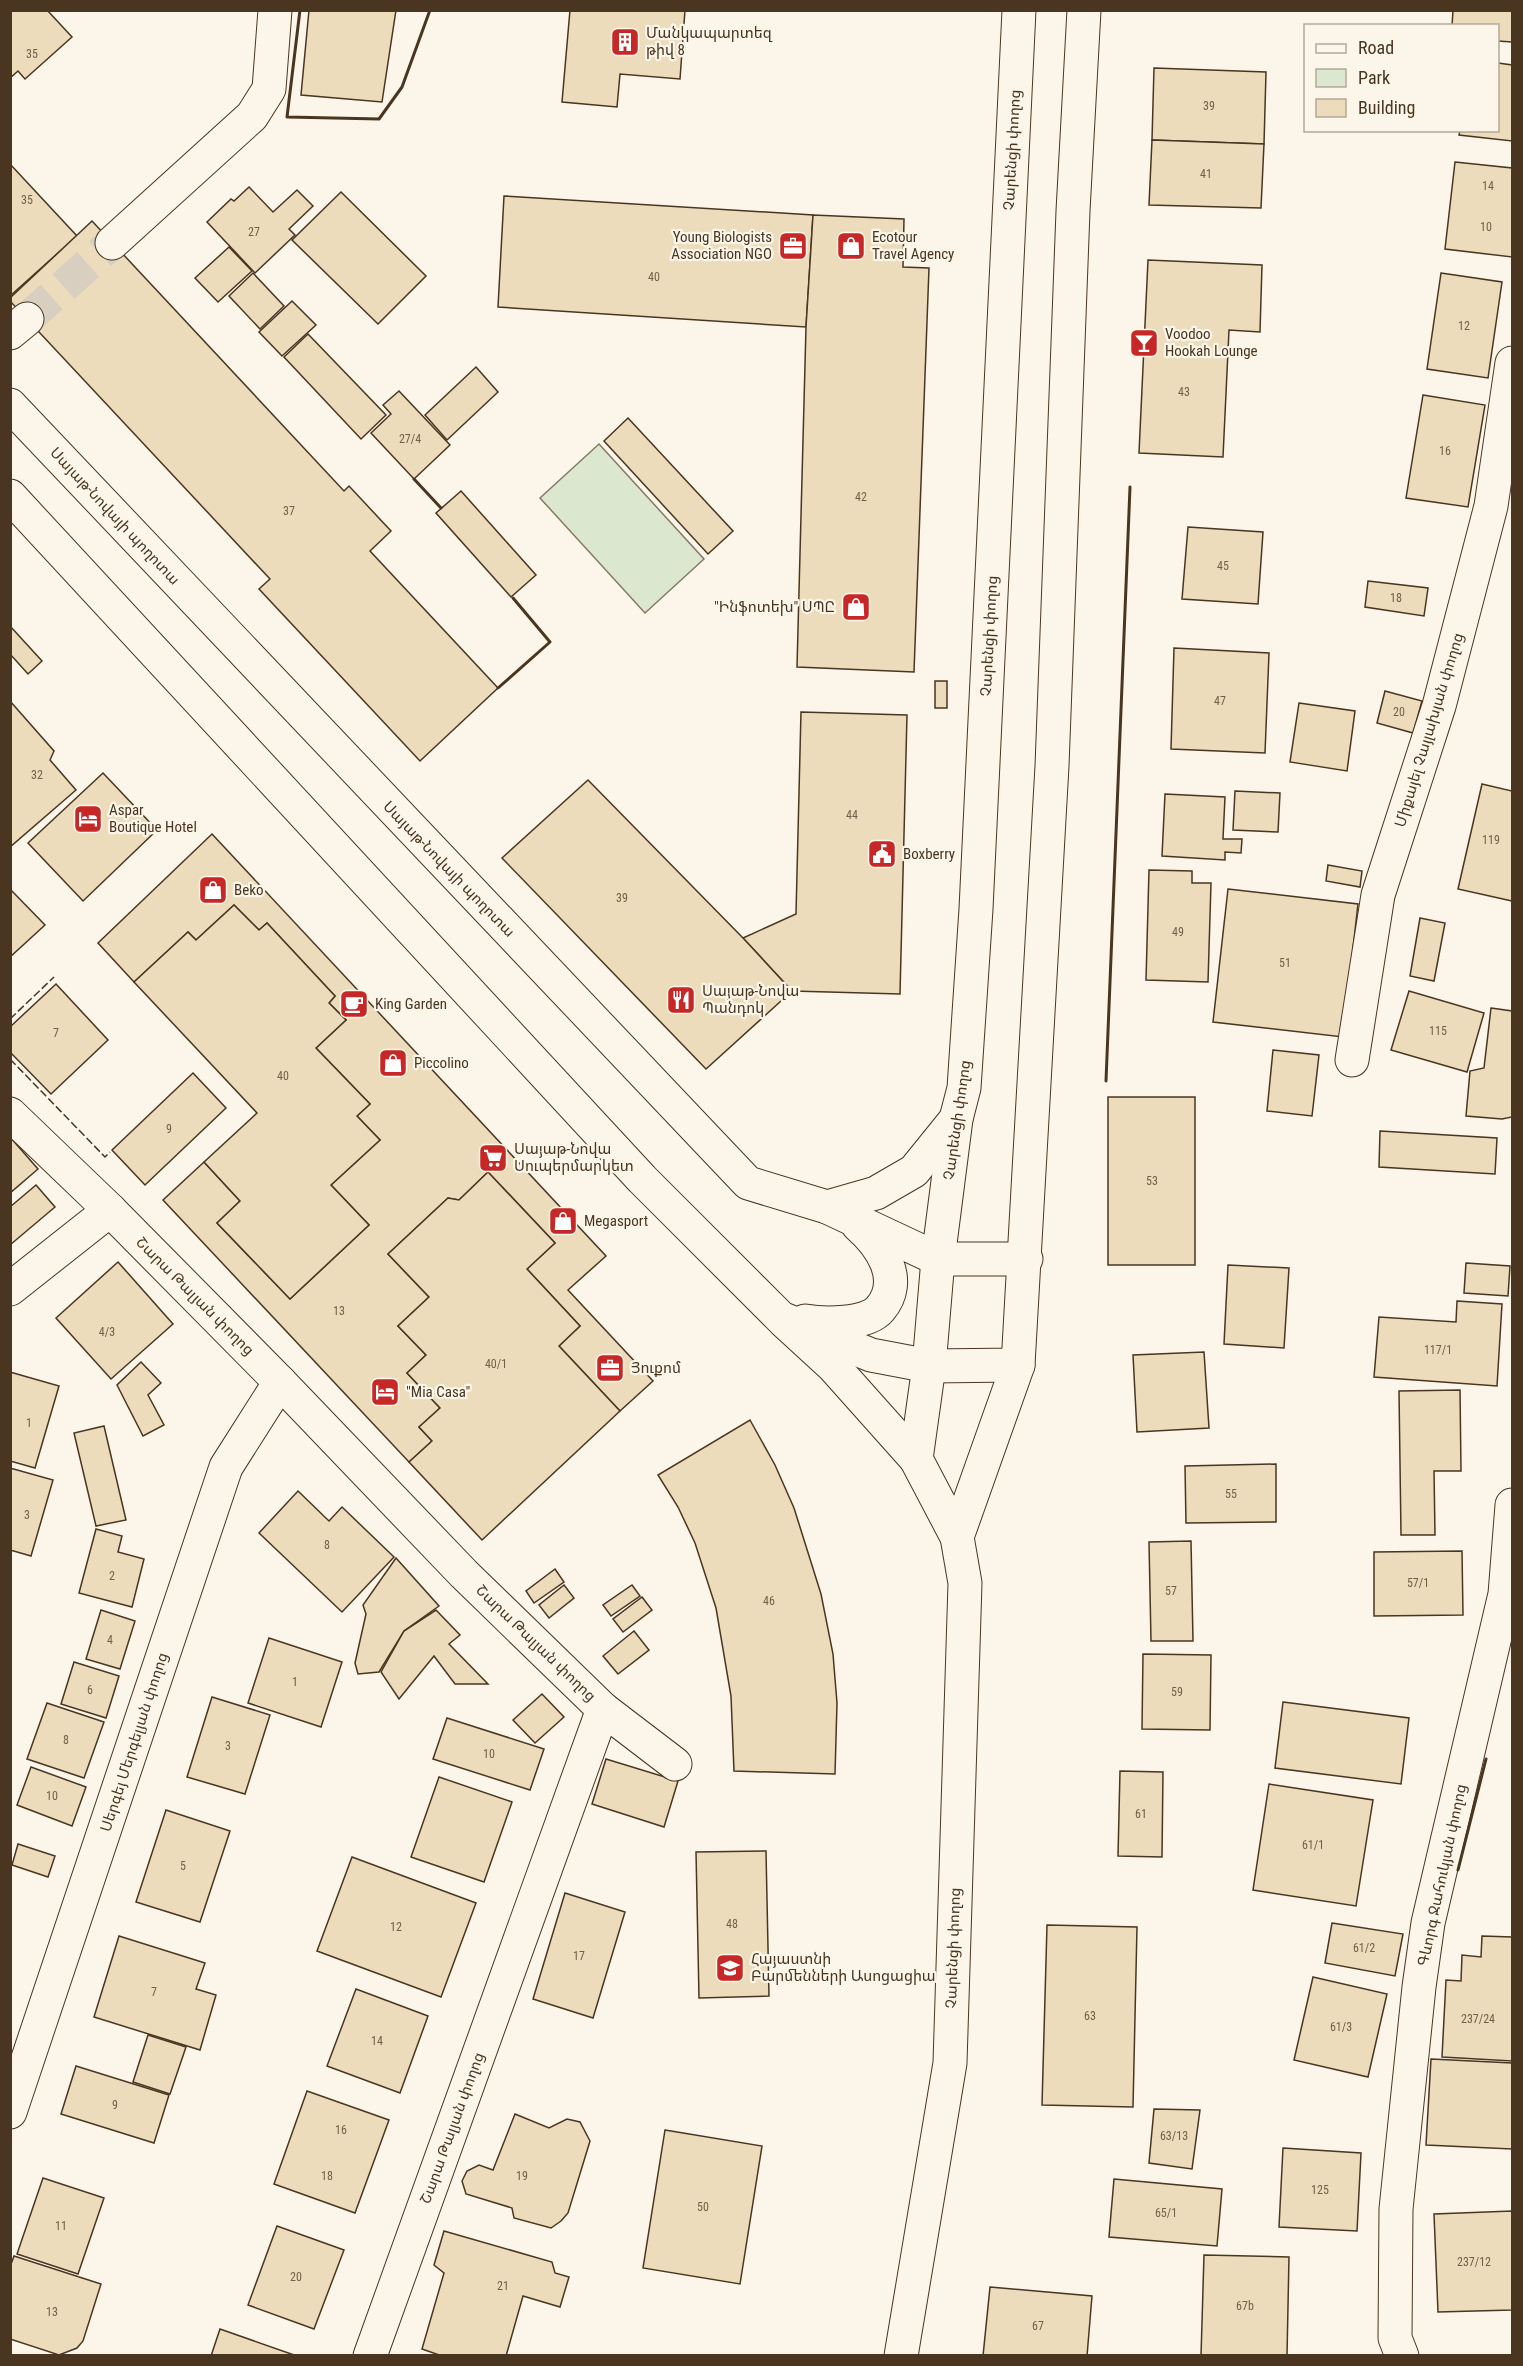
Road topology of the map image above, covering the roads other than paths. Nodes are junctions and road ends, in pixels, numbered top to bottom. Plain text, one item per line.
1 (275, 10) edge
2 (1019, 10) edge
3 (1084, 10) edge
4 (112, 243) tunnel mouth
5 (1512, 363) edge
6 (10, 405) edge
7 (10, 496) edge
8 (1352, 1060) dead end
9 (10, 1114) edge
10 (956, 1119) junction
11 (110, 1210) junction
12 (837, 1212) junction
13 (938, 1258) junction
14 (1026, 1258) junction
15 (10, 1289) edge
16 (781, 1318) junction
17 (1018, 1365) junction
18 (929, 1366) junction
19 (280, 1382) junction
20 (915, 1459) junction
21 (1512, 1505) edge
22 (957, 1537) junction
23 (603, 1709) junction
24 (675, 1764) dead end
25 (10, 2112) edge
26 (370, 2355) edge
27 (901, 2355) edge
28 (1402, 2355) edge

1 - 4 main road
2 - 10 main road, Չարենցի փողոց
3 - 14 main road, Չարենցի փողոց
5 - 8 main road, Միքայել Չայլախյան փողոց
6 - 12 main road, Սայաթ-Նովայի պողոտա
7 - 16 main road
9 - 11 main road, Շարա Թալյան փողոց
10 - 12 main road
10 - 13 main road, Չարենցի փողոց
11 - 15 main road
11 - 19 main road, Շարա Թալյան փողոց
12 - 13 main road, Սայաթ-Նովայի պողոտա
12 - 16 main road
13 - 14 main road
13 - 18 main road, Չարենցի փողոց
14 - 17 main road, Չարենցի փողոց
16 - 18 main road
16 - 20 main road
17 - 18 main road
17 - 22 main road, Չարենցի փողոց
18 - 20 main road, Չարենցի փողոց
19 - 23 main road, Շարա Թալյան փողոց
19 - 25 main road, Սերգեյ Մերգելյան փողոց
20 - 22 main road, Չարենցի փողոց
21 - 28 main road, Գևորգ Ջահուկյան փողոց
22 - 27 main road, Չարենցի փողոց
23 - 24 main road
23 - 26 main road, Շարա Թալյան փողոց

